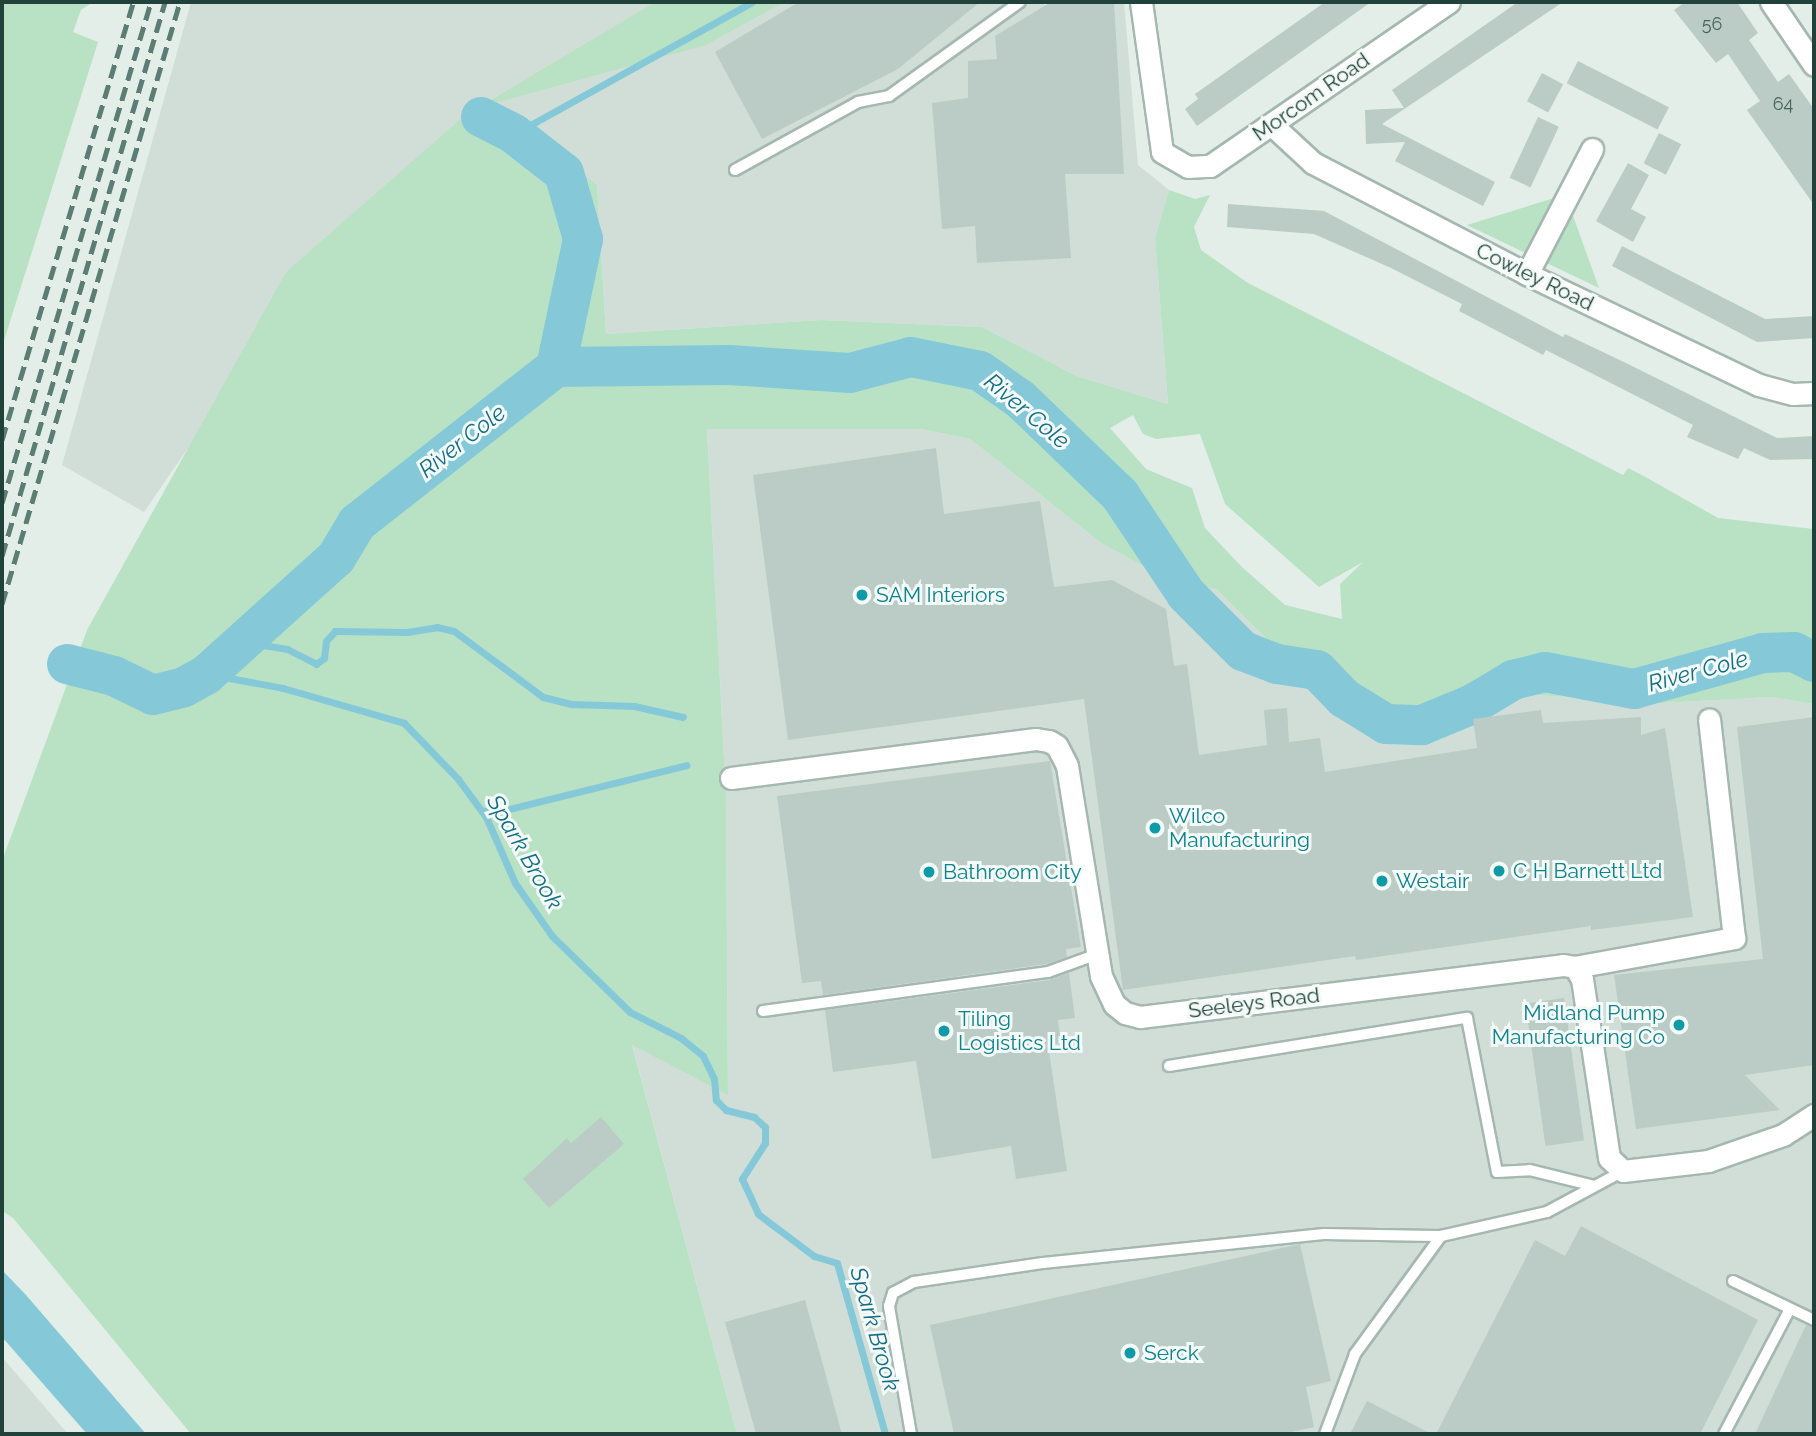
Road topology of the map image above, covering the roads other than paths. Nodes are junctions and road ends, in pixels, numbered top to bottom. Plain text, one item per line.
1 (1020, 2) edge
2 (1141, 2) edge
3 (1449, 2) edge
4 (1771, 2) edge
5 (1814, 65) edge
6 (1272, 125) junction
7 (1592, 149) dead end
8 (735, 170) dead end
9 (1527, 274) junction
10 (1814, 393) edge
11 (1709, 719) dead end
12 (732, 778) dead end
13 (1097, 954) junction
14 (1575, 967) junction
15 (763, 1010) dead end
16 (1169, 1066) dead end
17 (1814, 1115) edge
18 (1623, 1171) junction
19 (1594, 1186) junction
20 (1441, 1236) junction
21 (1733, 1281) dead end
22 (1790, 1309) junction
23 (1814, 1320) edge
24 (911, 1434) edge
25 (1325, 1434) edge
26 (1724, 1434) edge

1 - 8 lane
2 - 6 street, Morcom Road
3 - 6 street, Morcom Road
4 - 5 street
6 - 9 street, Cowley Road
7 - 9 street
9 - 10 street, Cowley Road
11 - 14 street, Seeleys Road
12 - 13 street, Seeleys Road
13 - 14 street, Seeleys Road
13 - 15 lane
14 - 18 street
16 - 19 lane
17 - 18 street
18 - 19 lane
19 - 20 lane
20 - 24 lane
20 - 25 lane
21 - 22 lane
22 - 23 lane
22 - 26 lane

